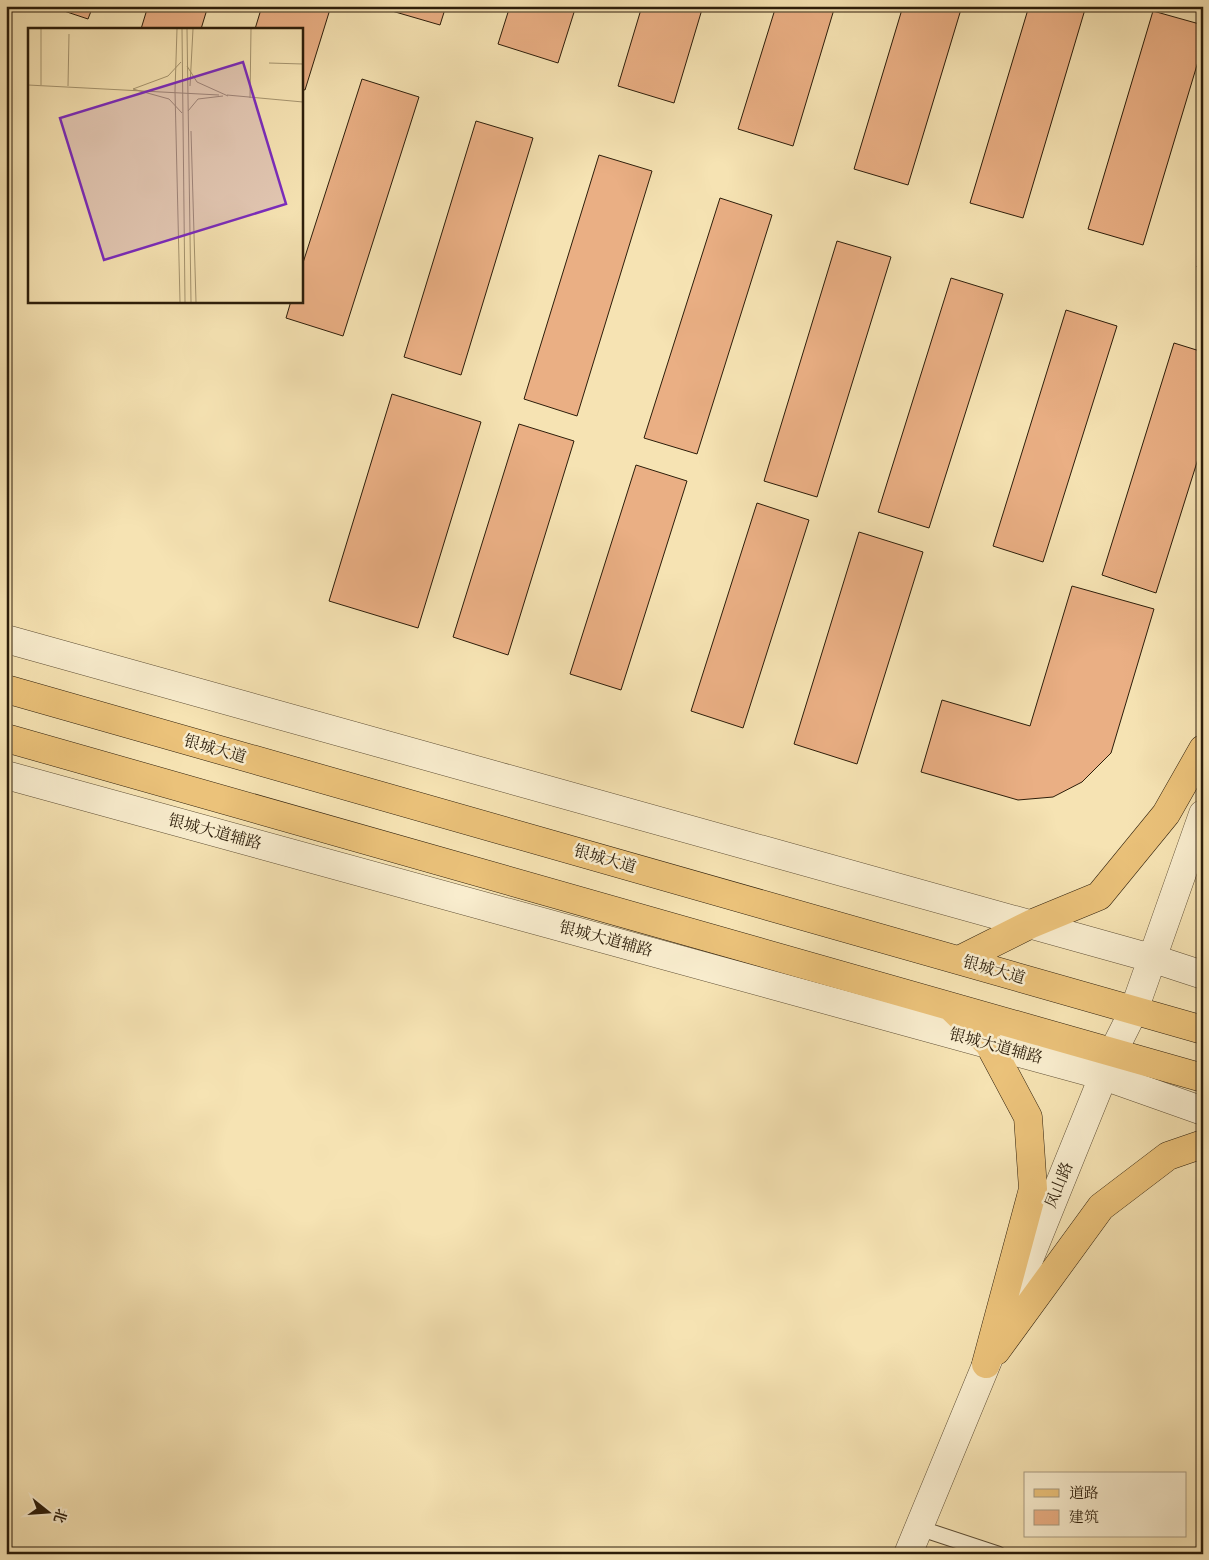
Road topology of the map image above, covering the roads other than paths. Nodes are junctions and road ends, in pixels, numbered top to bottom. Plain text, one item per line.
1 (6, 639) edge
2 (6, 689) edge
3 (6, 738) edge
4 (1203, 749) edge
5 (6, 775) edge
6 (1203, 814) edge
7 (1031, 924) junction
8 (1151, 958) junction
9 (959, 960) junction
10 (1203, 975) edge
11 (949, 1006) junction
12 (1134, 1010) junction
13 (1203, 1030) edge
14 (989, 1044) junction
15 (1108, 1064) junction
16 (1203, 1078) edge
17 (1203, 1110) edge
18 (1203, 1144) edge
19 (986, 1364) junction
20 (919, 1528) junction
21 (908, 1554) edge
22 (998, 1554) edge

1 - 7 street
2 - 9 main road, 银城大道
3 - 11 main road
4 - 7 main road
5 - 14 street, 银城大道辅路
6 - 8 street, 凤山路
7 - 8 street
7 - 9 main road
8 - 10 street
8 - 12 street, 凤山路
9 - 12 main road, 银城大道
11 - 14 main road
11 - 15 main road
12 - 13 main road, 银城大道
12 - 15 street, 凤山路
14 - 15 street, 银城大道辅路
14 - 19 main road
15 - 16 main road
15 - 17 street, 银城大道辅路
15 - 19 street, 凤山路
18 - 19 main road
19 - 20 street, 凤山路
20 - 21 street, 凤山路
20 - 22 lane

